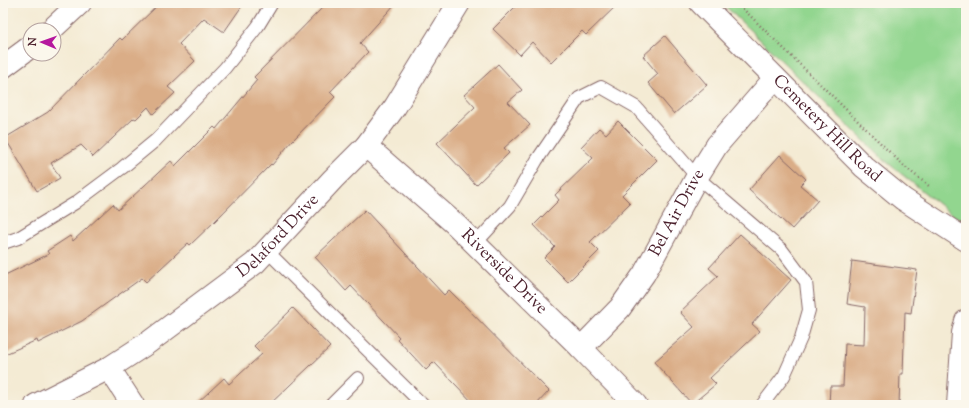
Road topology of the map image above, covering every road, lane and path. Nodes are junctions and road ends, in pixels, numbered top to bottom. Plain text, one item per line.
1 (80, 3) edge
2 (272, 3) edge
3 (459, 3) edge
4 (701, 3) edge
5 (737, 3) edge
6 (60, 22) edge
7 (22, 53) edge
8 (3, 67) edge
9 (775, 78) junction
10 (366, 146) junction
11 (697, 177) junction
12 (934, 190) dead end
13 (966, 240) edge
14 (3, 243) edge
15 (475, 244) junction
16 (266, 250) junction
17 (966, 321) edge
18 (582, 348) junction
19 (109, 368) junction
20 (358, 378) dead end
21 (36, 405) edge
22 (133, 405) edge
23 (331, 405) edge
24 (423, 405) edge
25 (636, 405) edge
26 (762, 405) edge
27 (958, 405) edge

1 - 6 street
2 - 14 lane
3 - 10 street, Delaford Drive
4 - 9 street, Cemetery Hill Road
5 - 12 path
7 - 8 street
9 - 11 street, Bel Air Drive
9 - 13 street, Cemetery Hill Road
10 - 15 street, Riverside Drive
10 - 16 street, Delaford Drive
11 - 15 lane
11 - 18 street, Bel Air Drive
11 - 26 lane
15 - 18 street, Riverside Drive
16 - 19 street, Delaford Drive
16 - 24 lane
17 - 27 street
18 - 25 street, Riverside Drive
19 - 21 street, Delaford Drive
19 - 22 street
20 - 23 lane

